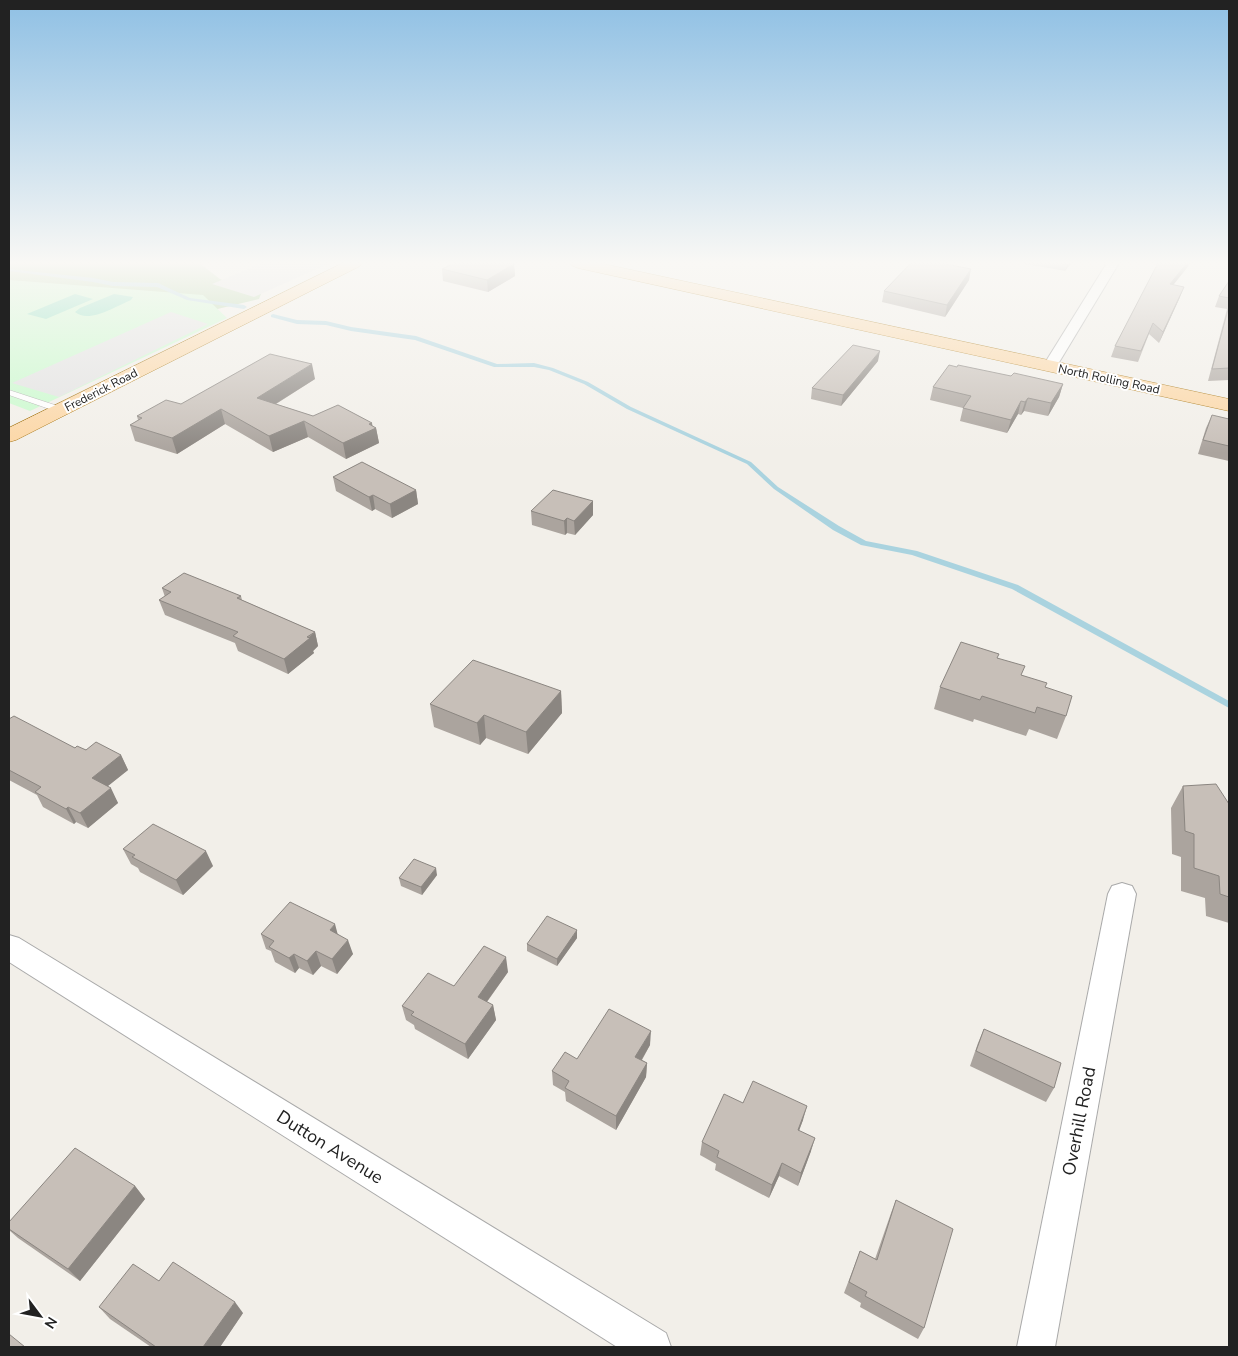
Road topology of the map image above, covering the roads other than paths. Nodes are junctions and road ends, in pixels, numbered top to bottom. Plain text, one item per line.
1 (228, 326) edge
2 (868, 326) edge
3 (1074, 326) edge
4 (1050, 366) junction
5 (9, 392) edge
6 (1229, 405) edge
7 (61, 410) junction
8 (9, 436) edge
9 (1122, 894) dead end
10 (9, 947) edge
11 (652, 1347) edge
12 (1036, 1347) edge

1 - 7 main road, Frederick Road
2 - 4 main road, North Rolling Road
3 - 4 street
4 - 6 main road, North Rolling Road
5 - 7 lane
7 - 8 main road, Frederick Road
9 - 12 street, Overhill Road
10 - 11 street, Dutton Avenue

